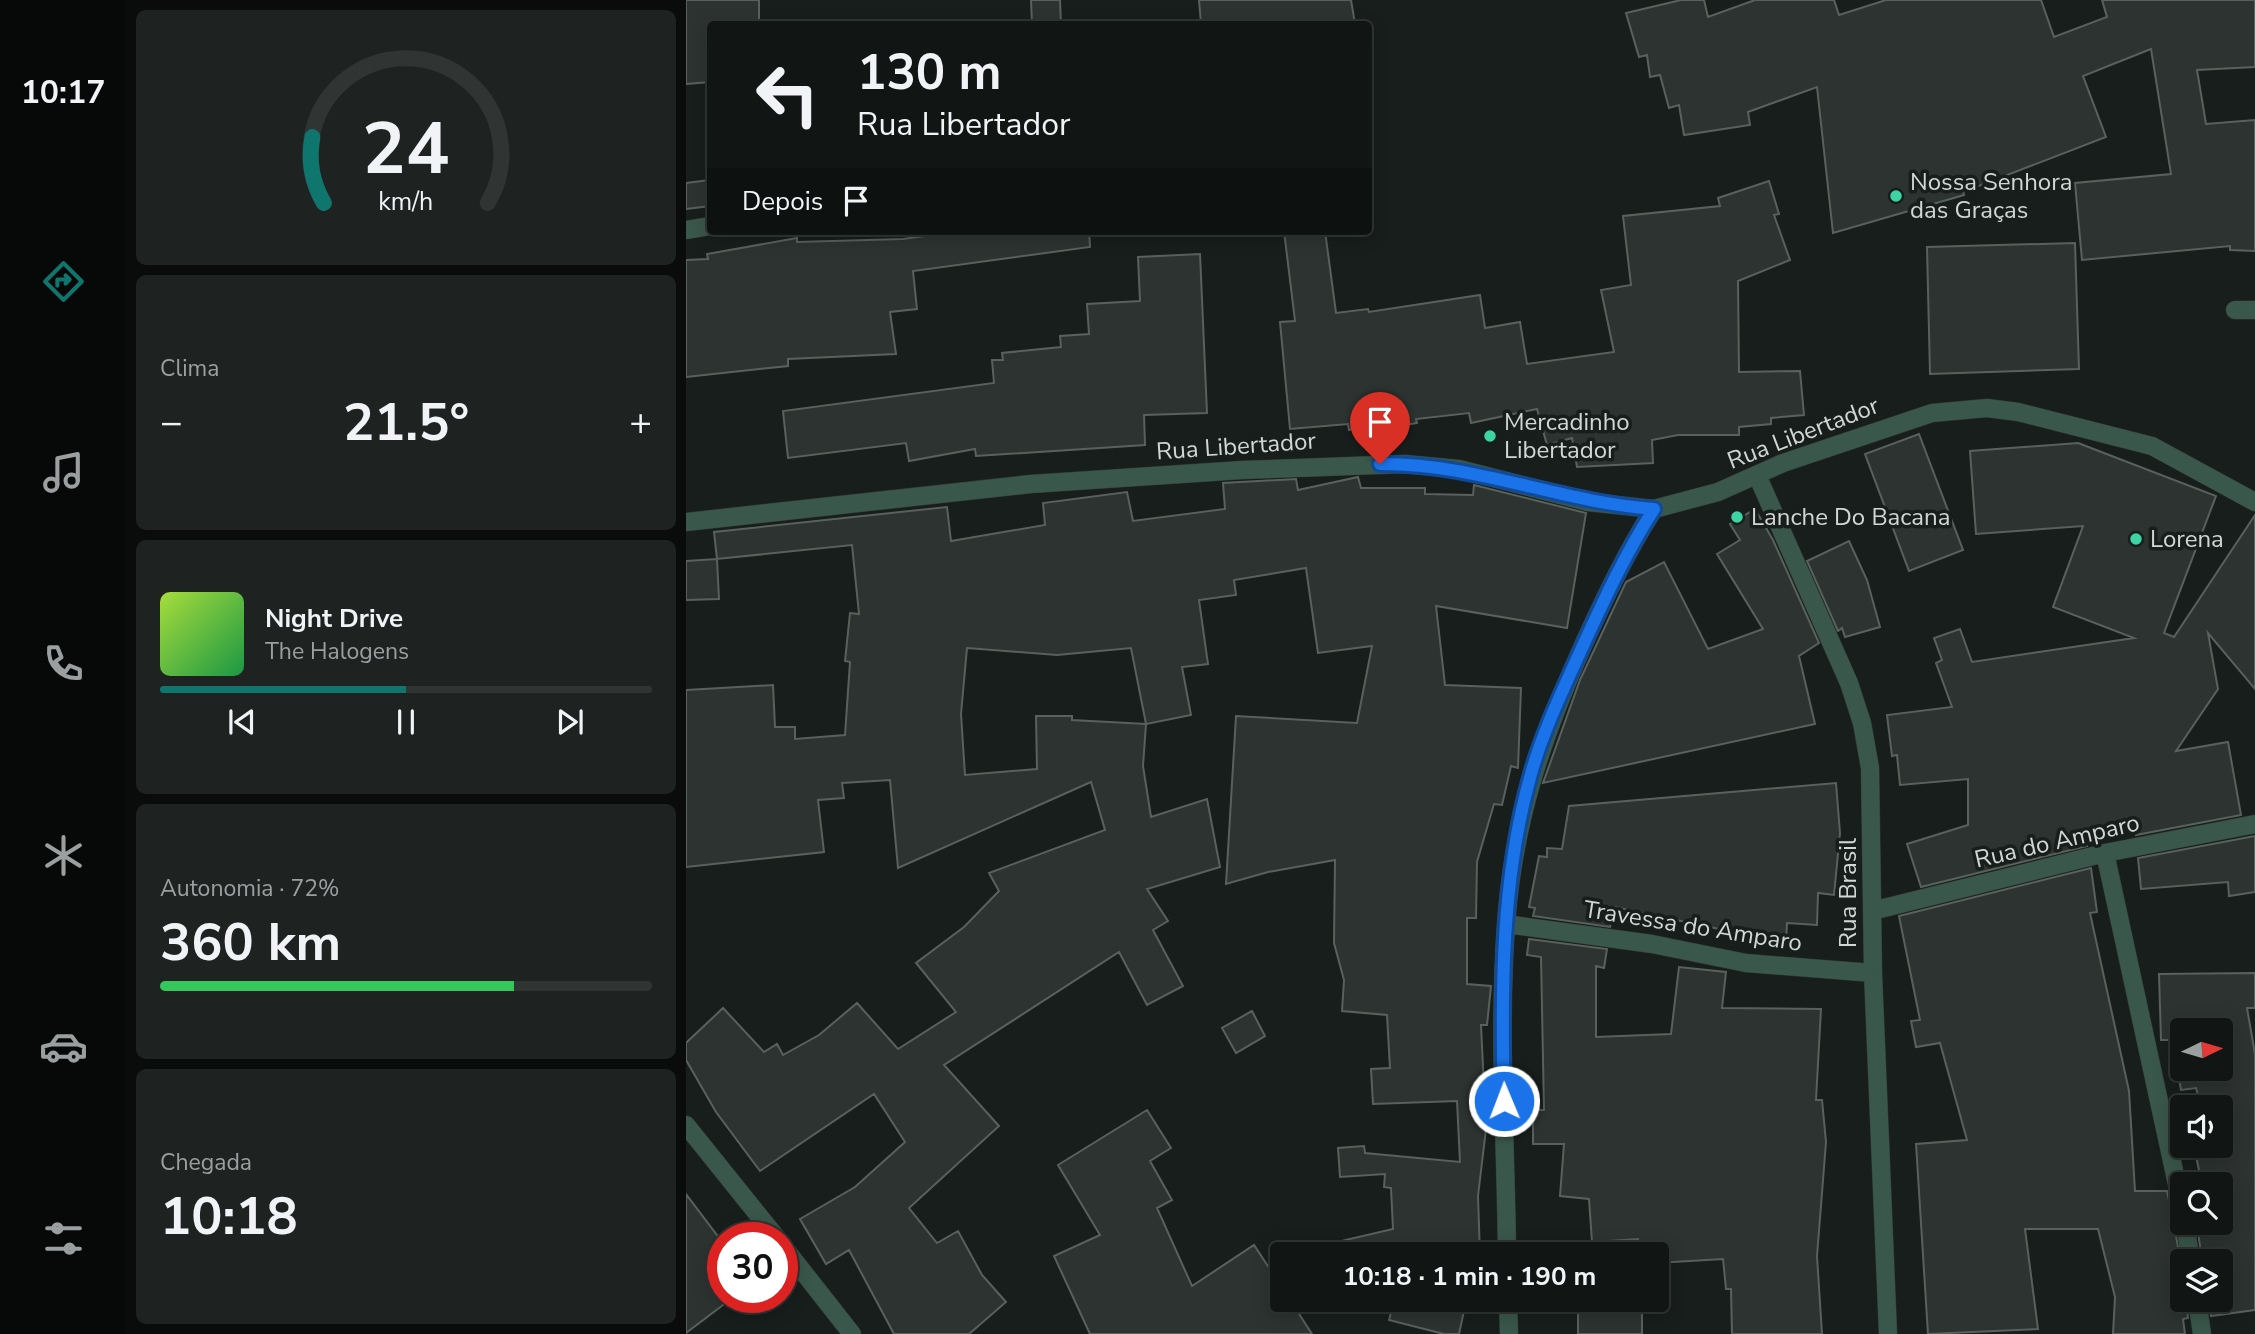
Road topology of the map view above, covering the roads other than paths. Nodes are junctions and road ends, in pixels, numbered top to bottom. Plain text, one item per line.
1 (707, 226) edge
2 (686, 230) edge
3 (2235, 310) dead end
4 (2255, 310) edge
5 (1756, 475) junction
6 (2255, 502) edge
7 (1654, 509) junction
8 (686, 522) edge
9 (2255, 824) edge
10 (2105, 853) junction
11 (1872, 911) junction
12 (1506, 924) junction
13 (1873, 973) junction
14 (686, 1125) edge
15 (2174, 1172) edge
16 (764, 1222) edge
17 (1507, 1242) edge
18 (798, 1265) edge
19 (1508, 1312) edge
20 (2199, 1312) edge
21 (852, 1334) edge
22 (1508, 1334) edge
23 (1888, 1334) edge
24 (2202, 1334) edge

1 - 2 street
3 - 4 street
5 - 6 street, Rua Libertador
5 - 7 street, Rua Libertador
5 - 11 street, Rua Brasil
7 - 8 street, Rua Libertador
7 - 12 street
9 - 10 street, Rua do Amparo
10 - 11 street, Rua do Amparo
10 - 15 street
11 - 13 street, Rua Brasil
12 - 13 street, Travessa do Amparo
12 - 17 street
13 - 23 street, Rua Brasil
14 - 16 street
18 - 21 street
19 - 22 street
20 - 24 street

